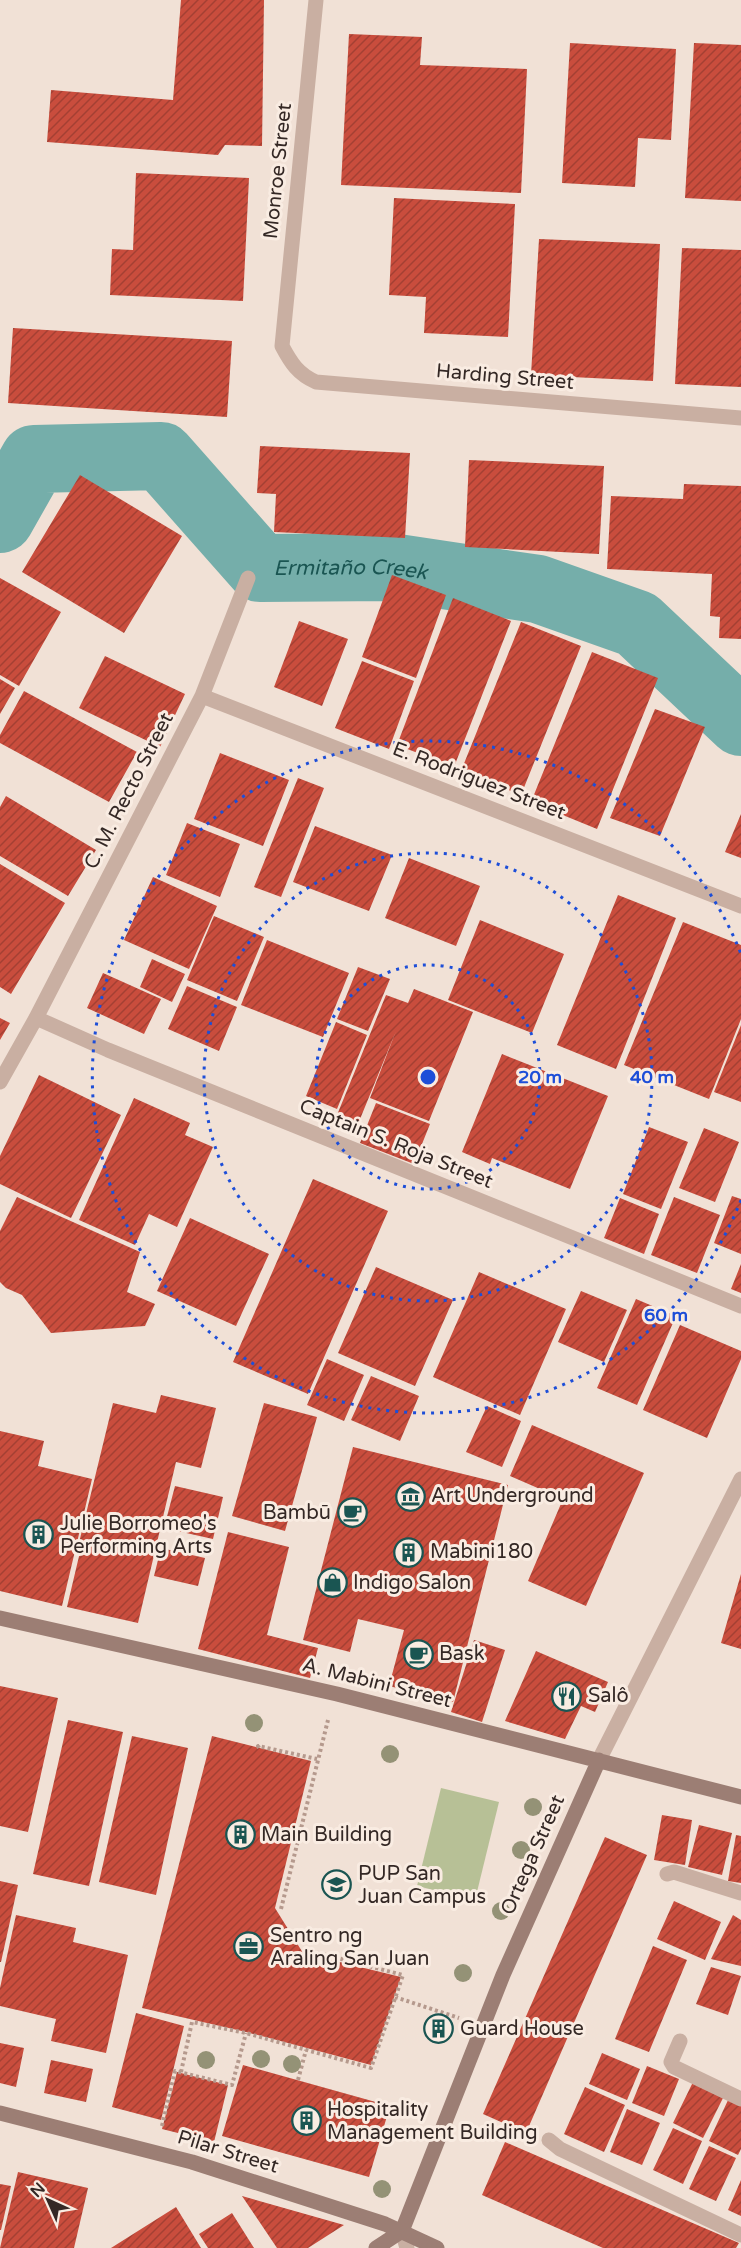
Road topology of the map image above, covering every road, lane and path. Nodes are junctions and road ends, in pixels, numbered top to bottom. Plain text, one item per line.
1 (316, 0) edge
2 (282, 346) joint
3 (741, 418) edge
4 (248, 578) dead end
5 (202, 696) junction
6 (741, 906) edge
7 (36, 1018) junction
8 (0, 1082) edge
9 (741, 1306) edge
10 (741, 1479) edge
11 (0, 1618) edge
12 (336, 1694) junction
13 (259, 1748) dead end
14 (318, 1760) junction
15 (599, 1760) junction
16 (741, 1797) edge
17 (667, 1874) dead end
18 (741, 1893) edge
19 (280, 1909) dead end
20 (308, 1950) dead end
21 (395, 1997) junction
22 (483, 2025) junction
23 (246, 2033) junction
24 (680, 2041) dead end
25 (306, 2050) junction
26 (181, 2072) junction
27 (298, 2080) dead end
28 (741, 2099) edge
29 (0, 2113) edge
30 (549, 2140) dead end
31 (157, 2152) junction
32 (402, 2231) junction
33 (741, 2235) edge
34 (376, 2248) edge
35 (407, 2248) edge
36 (437, 2248) edge

1 - 2 street, Monroe Street
2 - 3 street, Harding Street
4 - 5 street, C. M. Recto Street
5 - 6 street, E. Rodriguez Street
5 - 7 street, C. M. Recto Street
7 - 8 street, C. M. Recto Street
7 - 9 street, Captain S. Roja Street
10 - 15 street, Ortega Street
11 - 12 street, A. Mabini Street
12 - 14 path
12 - 15 street, A. Mabini Street
13 - 14 path
14 - 19 path
15 - 16 street, A. Mabini Street
15 - 22 street, Ortega Street
17 - 18 street
20 - 21 path
21 - 22 path
21 - 25 path
22 - 32 street, Ortega Street
23 - 25 path
23 - 26 path
23 - 26 path
24 - 28 street
25 - 27 path
26 - 31 path
29 - 31 street, Pilar Street
30 - 33 street
31 - 32 street, Pilar Street
32 - 34 street
32 - 35 street
32 - 36 street, Pilar Street

